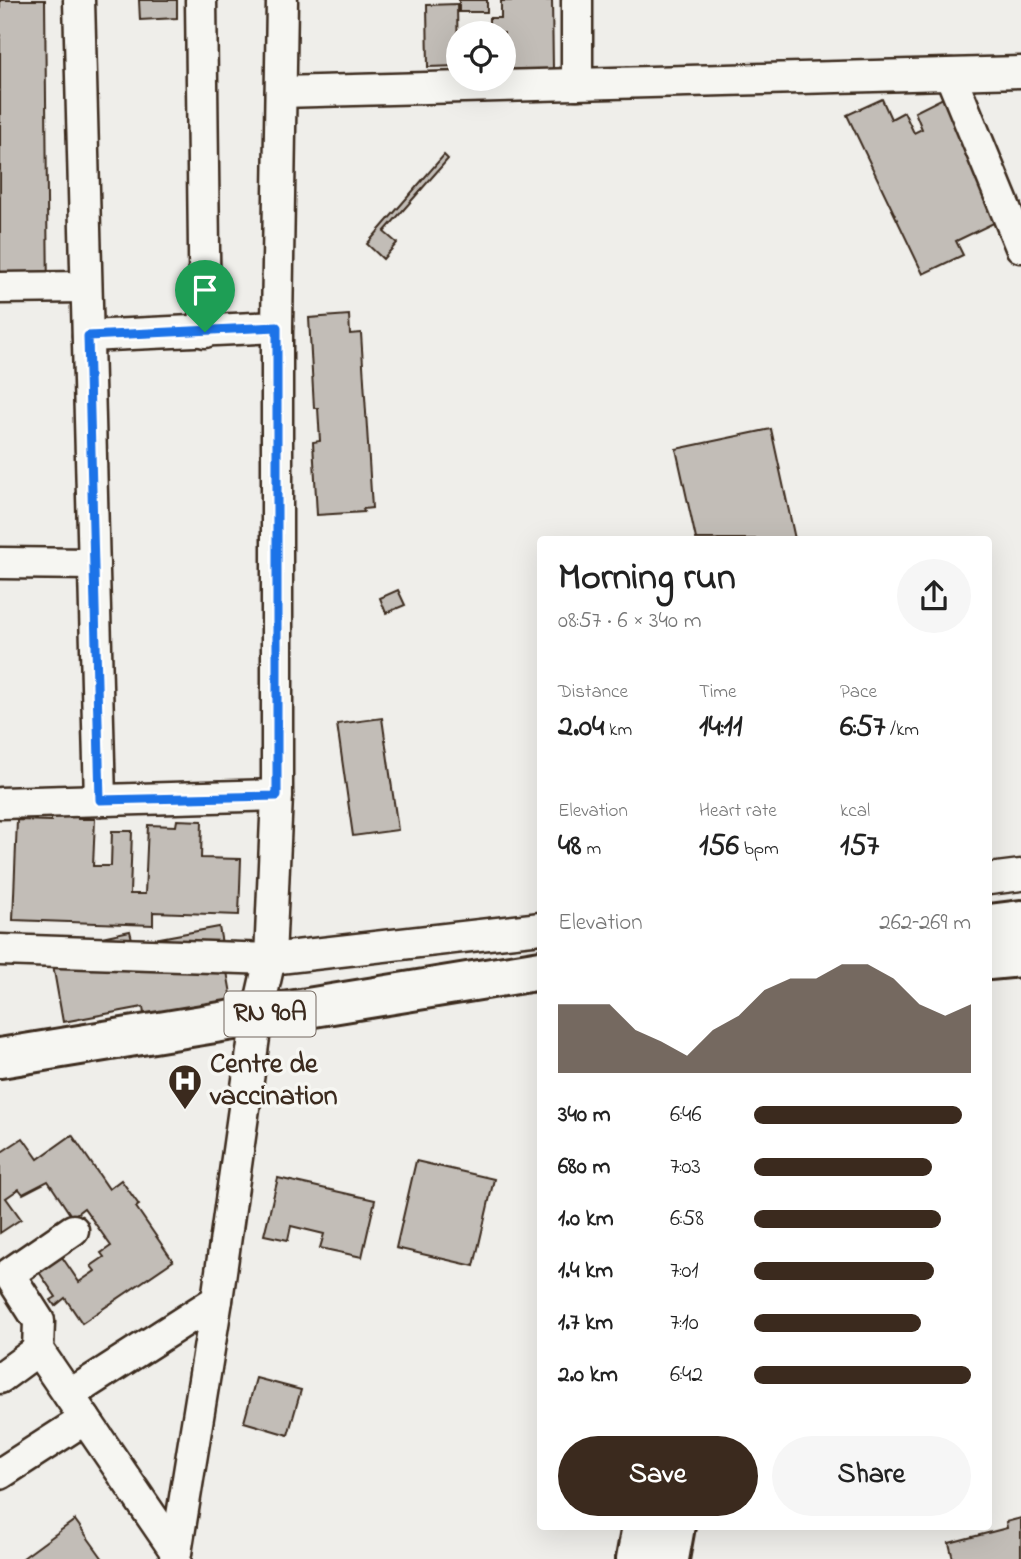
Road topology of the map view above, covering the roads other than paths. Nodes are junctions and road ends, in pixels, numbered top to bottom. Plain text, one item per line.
1 (79, 0) edge
2 (201, 0) edge
3 (282, 0) edge
4 (577, 0) edge
5 (1021, 72) edge
6 (950, 74) junction
7 (577, 84) junction
8 (281, 92) junction
9 (1021, 247) edge
10 (86, 287) junction
11 (0, 288) edge
12 (277, 327) junction
13 (205, 332) junction
14 (88, 336) junction
15 (0, 563) edge
16 (94, 564) junction
17 (277, 796) junction
18 (100, 800) junction
19 (0, 803) edge
20 (1021, 875) edge
21 (992, 879) edge
22 (1021, 920) edge
23 (992, 924) edge
24 (537, 928) edge
25 (0, 950) edge
26 (1021, 957) edge
27 (270, 958) junction
28 (992, 960) edge
29 (537, 971) edge
30 (257, 1016) junction
31 (0, 1059) edge
32 (73, 1230) dead end
33 (217, 1300) junction
34 (38, 1350) junction
35 (0, 1378) edge
36 (77, 1407) junction
37 (0, 1474) edge
38 (641, 1530) edge
39 (675, 1530) edge
40 (175, 1555) edge
41 (636, 1559) edge
42 (670, 1559) edge

1 - 10 street
2 - 13 street
3 - 8 street
4 - 7 street
5 - 6 street
6 - 7 street
6 - 9 street
7 - 8 street
8 - 12 street
10 - 11 street
10 - 14 street
12 - 13 street
12 - 17 street
13 - 14 street
14 - 16 street
15 - 16 street
16 - 18 street
17 - 18 street
17 - 27 street
18 - 19 street
20 - 21 street
22 - 23 main road
24 - 27 street
25 - 27 street
26 - 28 main road
27 - 30 street
29 - 30 main road, RN 90A
30 - 31 main road, RN 90A
30 - 33 street
32 - 34 street
33 - 36 street
33 - 40 street
34 - 35 street
34 - 36 street
36 - 37 street
36 - 40 street
38 - 41 main road
39 - 42 main road

